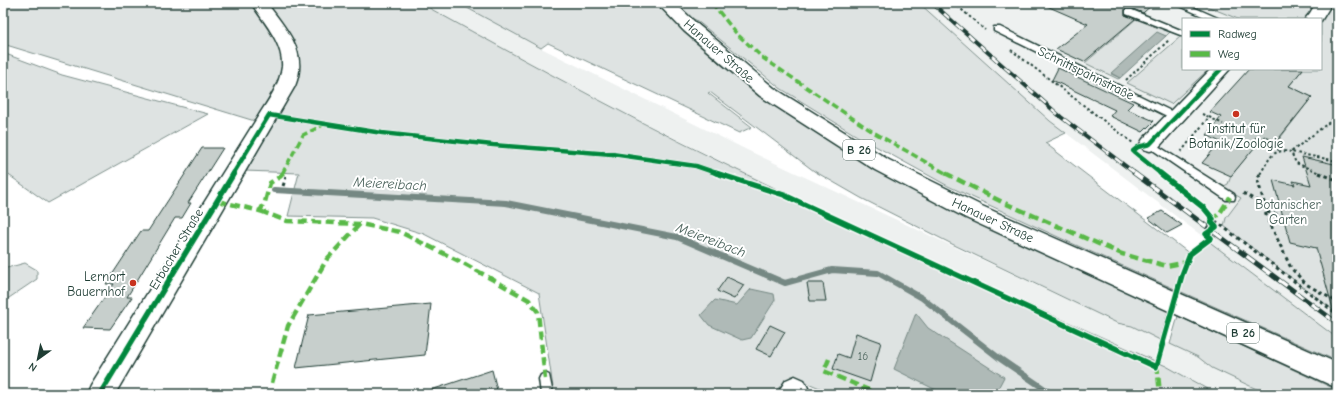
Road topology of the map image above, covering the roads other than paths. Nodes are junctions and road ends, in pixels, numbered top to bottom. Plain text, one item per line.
1 (259, 3) edge
2 (1177, 3) edge
3 (1324, 3) edge
4 (671, 7) edge
5 (1129, 12) dead end
6 (1214, 18) edge
7 (1314, 18) edge
8 (997, 29) dead end
9 (1180, 33) edge
10 (1220, 70) edge
11 (1180, 111) junction
12 (1144, 145) joint
13 (1230, 197) dead end
14 (1337, 376) edge
15 (545, 380) dead end
16 (100, 394) edge
17 (547, 394) edge

1 - 16 main road, Erbacher Straße
2 - 6 lane
3 - 7 street
4 - 14 main road, Hanauer Straße / B 26
5 - 9 lane
8 - 11 lane, Schnittspahnstraße
10 - 11 street
11 - 12 street
12 - 13 lane
15 - 17 lane

